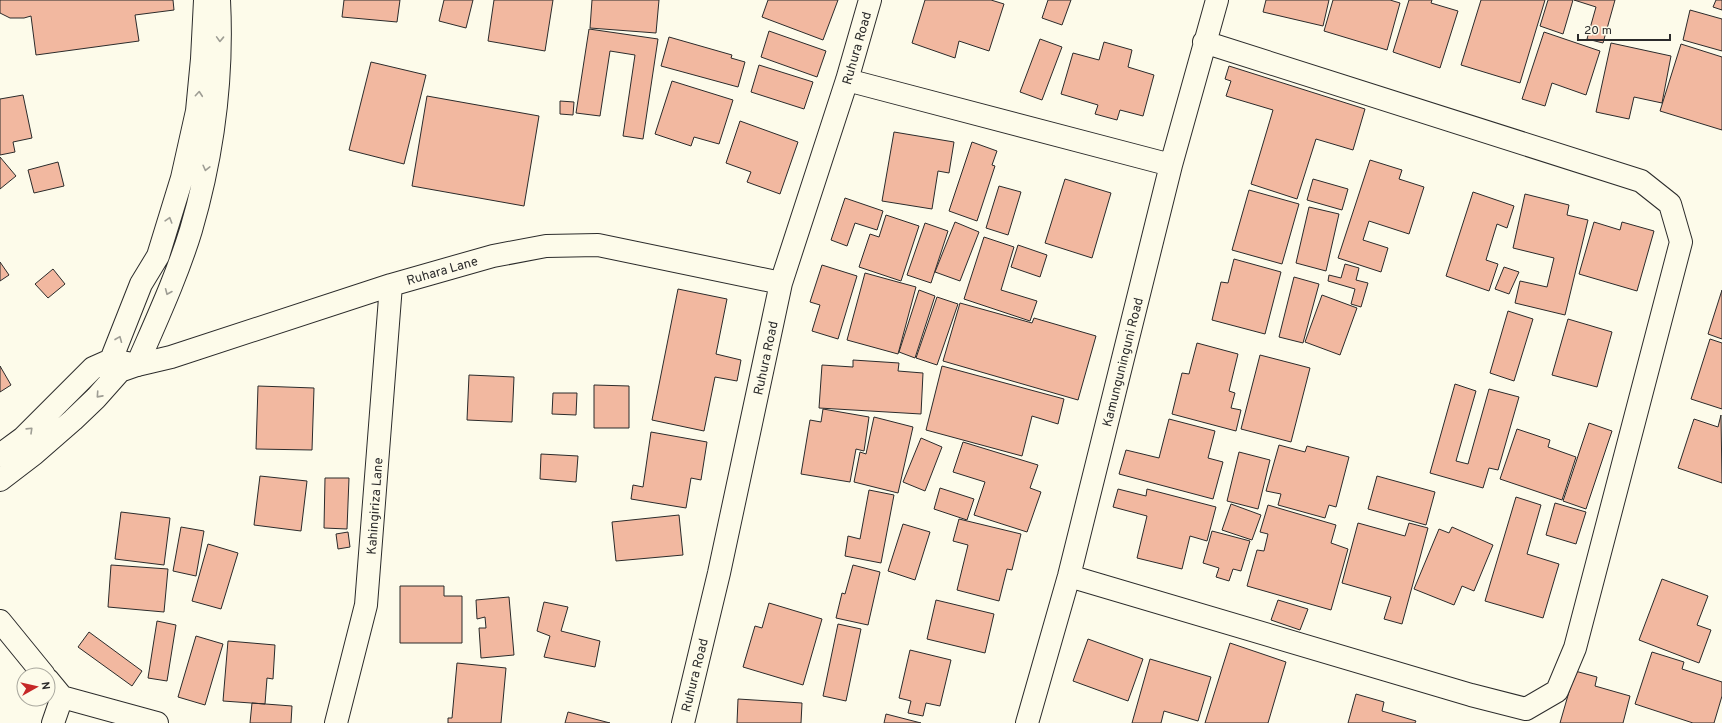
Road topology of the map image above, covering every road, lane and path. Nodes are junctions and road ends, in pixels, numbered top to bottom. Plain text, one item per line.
1 (205, 0) edge
2 (219, 0) edge
3 (870, 0) edge
4 (1217, 0) edge
5 (1204, 42) junction
6 (847, 80) junction
7 (1171, 165) junction
8 (781, 283) junction
9 (391, 285) junction
10 (110, 360) junction
11 (137, 365) junction
12 (0, 454) edge
13 (0, 480) edge
14 (1069, 576) junction
15 (0, 621) edge
16 (37, 667) edge
17 (56, 690) edge
18 (62, 697) junction
19 (53, 723) edge
20 (157, 723) edge
21 (336, 723) edge
22 (683, 723) edge
23 (1027, 723) edge

10 -> 1 street
2 -> 11 street
3 - 6 street, Ruhura Road
4 - 5 street, Kamunguninguni Road
5 - 7 street, Kamunguninguni Road
5 - 14 street
6 - 7 street
6 - 8 street, Ruhura Road
7 - 14 street, Kamunguninguni Road
8 - 9 street, Ruhara Lane
8 - 22 street, Ruhura Road
9 - 11 street, Ruhara Lane
9 - 21 street, Kahingiriza Lane
10 - 11 street, Ruhara Lane
12 -> 10 street
11 -> 13 street
14 - 23 street, Kamunguninguni Road
15 - 16 street
17 - 18 street
18 - 19 street
18 - 20 street

